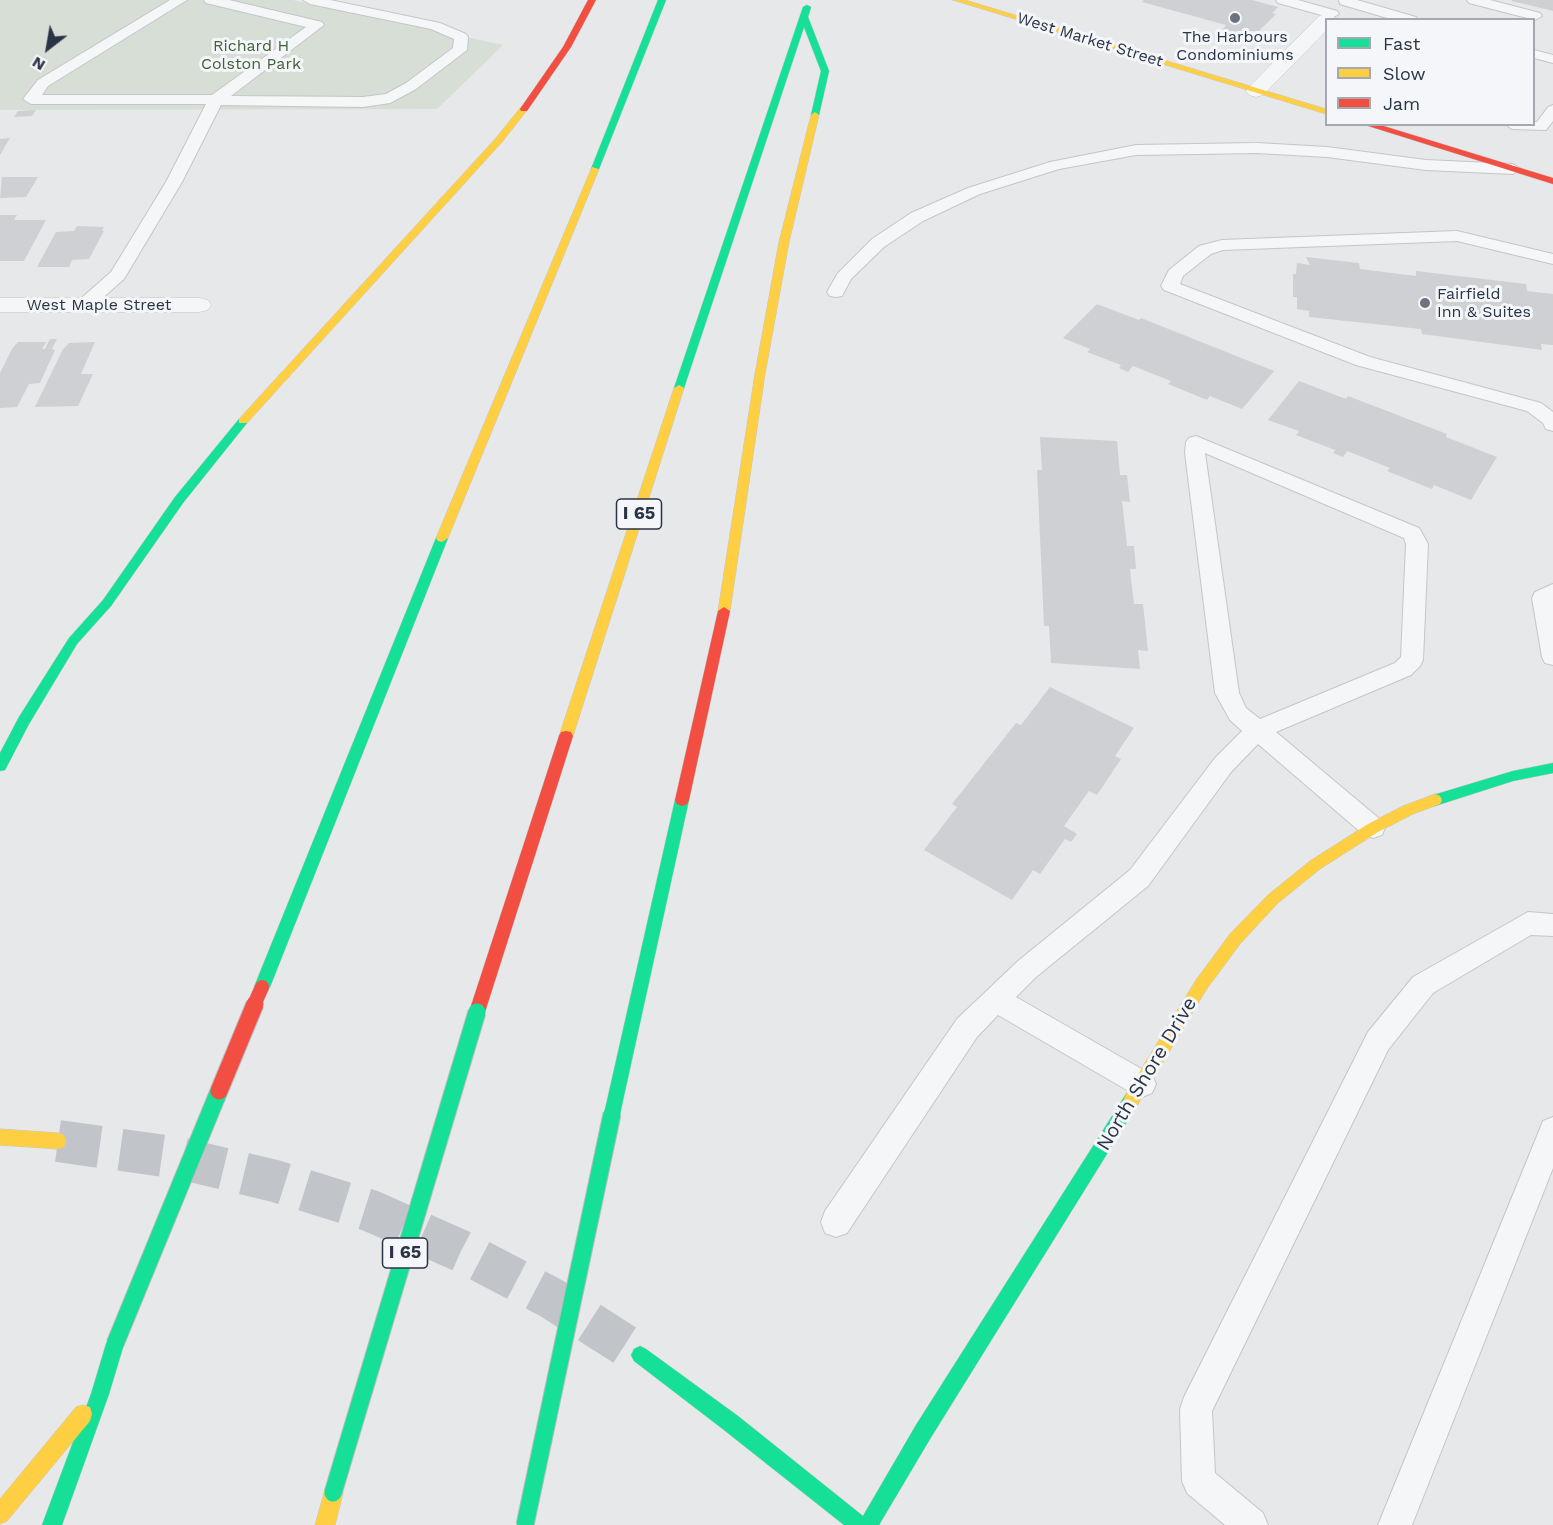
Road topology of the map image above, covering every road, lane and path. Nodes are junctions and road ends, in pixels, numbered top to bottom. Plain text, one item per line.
1 (180, 0) edge
2 (211, 0) edge
3 (310, 0) edge
4 (592, 0) edge
5 (662, 0) edge
6 (810, 0) edge
7 (957, 0) edge
8 (1283, 0) edge
9 (1473, 0) edge
10 (1335, 11) edge
11 (1534, 16) dead end
12 (804, 17) junction
13 (1393, 18) edge
14 (1325, 21) edge
15 (1535, 54) edge
16 (1553, 59) edge
17 (1256, 91) junction
18 (216, 100) junction
19 (1553, 110) edge
20 (1325, 112) edge
21 (1373, 126) edge
22 (1531, 126) edge
23 (1513, 169) junction
24 (1553, 181) edge
25 (1553, 259) edge
26 (836, 292) dead end
27 (0, 305) edge
28 (84, 305) junction
29 (199, 305) dead end
30 (1544, 406) edge
31 (1553, 425) edge
32 (1553, 592) edge
33 (1553, 657) edge
34 (1257, 730) junction
35 (0, 766) edge
36 (1553, 768) edge
37 (1373, 828) junction
38 (1553, 925) edge
39 (996, 1000) junction
40 (1142, 1084) junction
41 (0, 1137) edge
42 (58, 1141) tunnel mouth
43 (1551, 1144) edge
44 (836, 1222) dead end
45 (640, 1355) tunnel mouth
46 (100, 1394) junction
47 (0, 1515) edge
48 (52, 1525) edge
49 (325, 1525) edge
50 (525, 1525) edge
51 (859, 1525) edge
52 (868, 1525) edge
53 (1251, 1525) edge
54 (1395, 1525) edge

1 - 18 lane
2 - 18 lane
3 - 18 lane
4 - 35 main road
5 - 46 main road, bridge
6 - 12 main road, I 65
7 - 17 main road, West Market Street
8 - 10 lane
9 - 11 lane
10 - 13 lane
12 - 49 main road, I 65, bridge
12 - 50 main road, bridge
14 - 17 street
15 - 16 lane
17 - 20 main road, West Market Street
18 - 28 lane
19 - 22 lane
21 - 23 main road
23 - 24 main road
23 - 26 lane
25 - 30 lane
27 - 28 street, West Maple Street
28 - 29 street, West Maple Street
30 - 31 lane
32 - 33 lane
34 - 34 lane
34 - 37 lane
34 - 39 lane
36 - 37 main road, North Shore Drive
37 - 40 main road, North Shore Drive
38 - 53 lane
39 - 40 lane
39 - 44 lane
40 - 52 main road, North Shore Drive
41 - 42 main road
43 - 54 lane
45 - 51 main road
46 - 47 main road
46 - 48 main road

